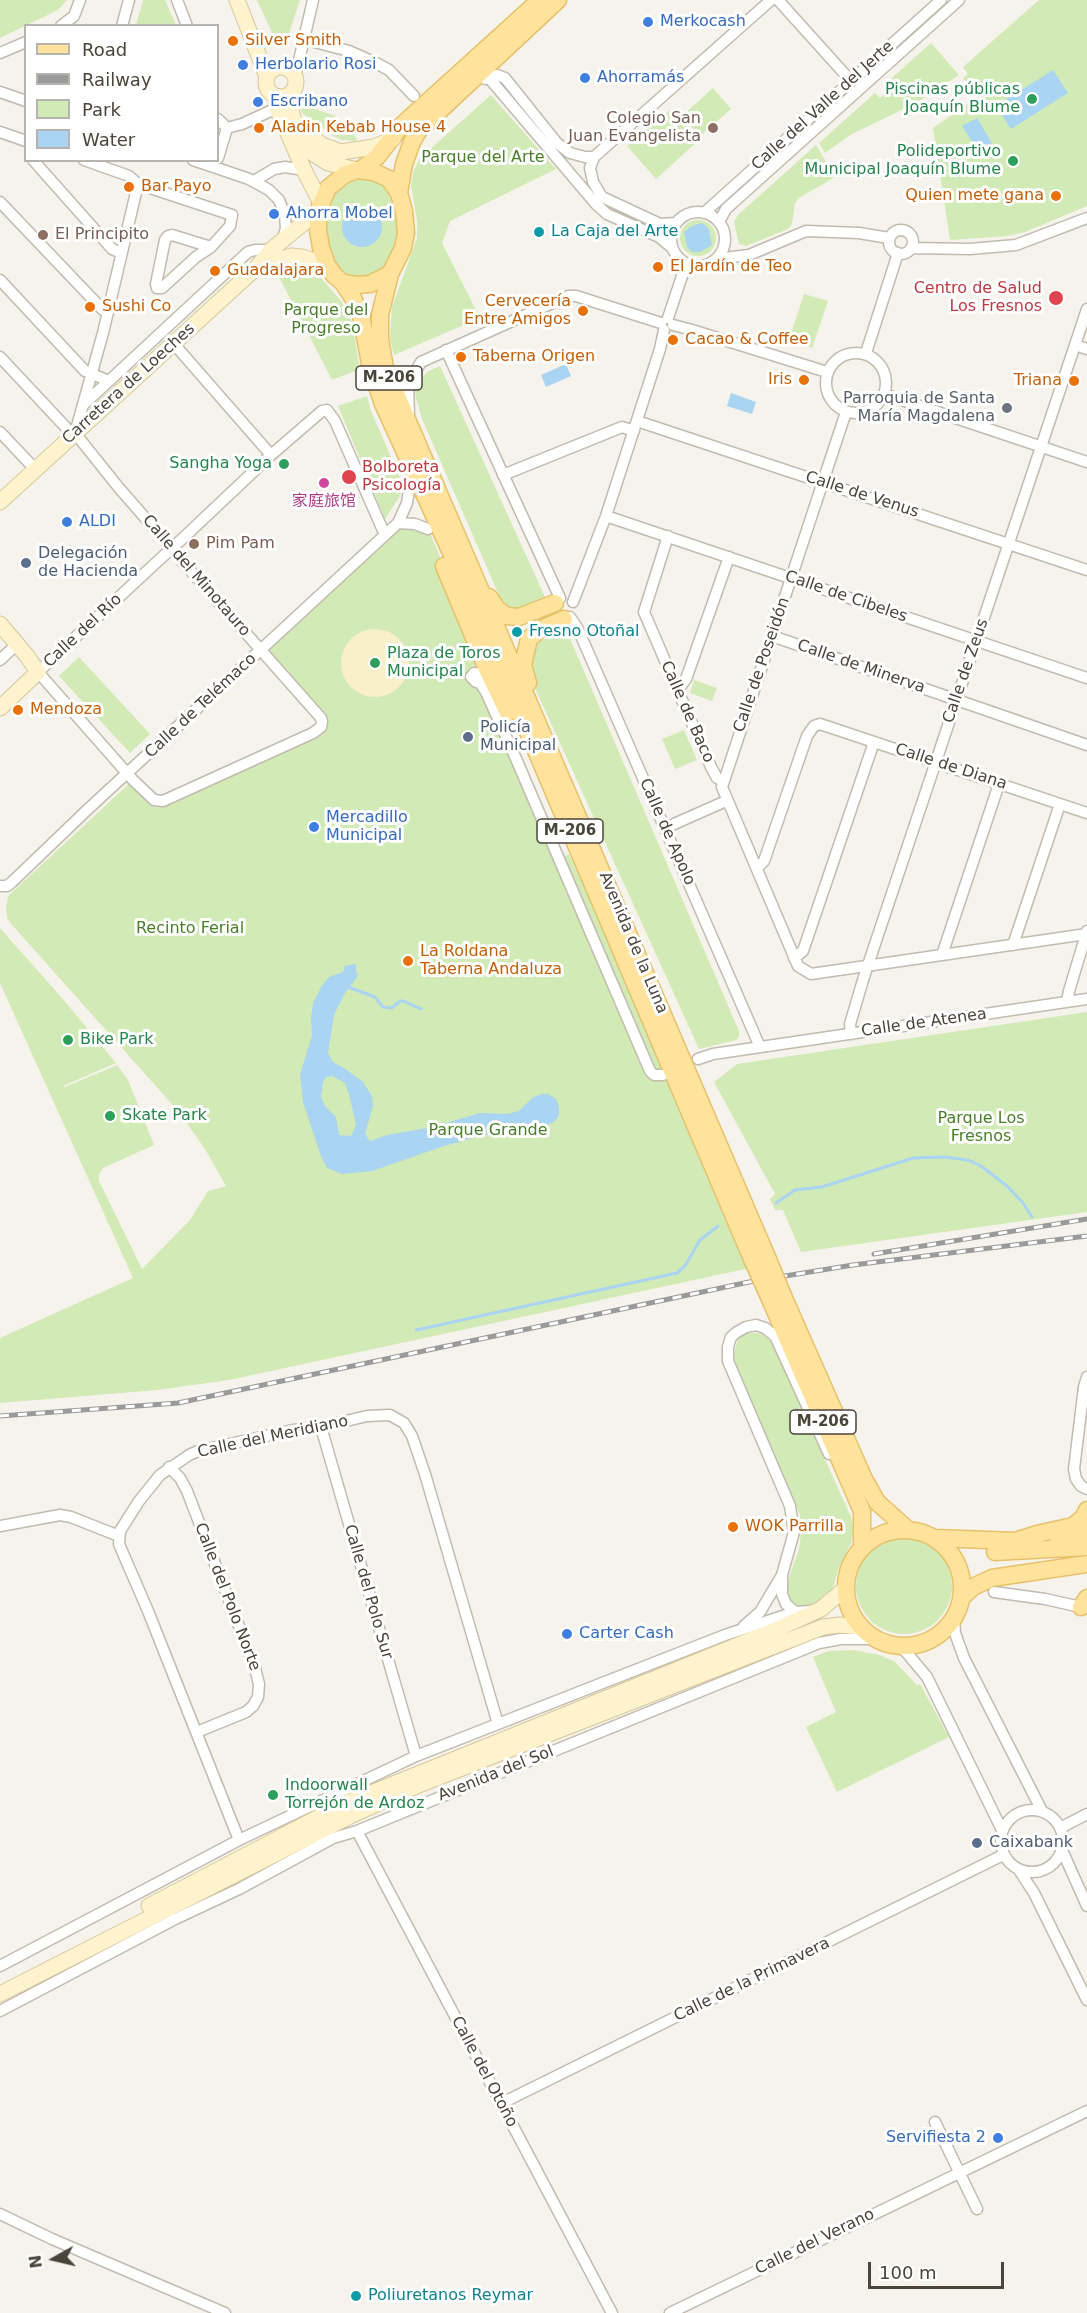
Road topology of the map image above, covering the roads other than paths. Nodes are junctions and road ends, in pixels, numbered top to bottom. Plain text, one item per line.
1 (80, 0) edge
2 (129, 0) edge
3 (177, 0) edge
4 (237, 0) edge
5 (247, 0) edge
6 (313, 0) edge
7 (558, 0) edge
8 (771, 0) edge
9 (778, 0) edge
10 (959, 0) edge
11 (937, 1) edge
12 (533, 3) edge
13 (64, 24) edge
14 (123, 24) edge
15 (186, 24) edge
16 (303, 39) junction
17 (24, 46) edge
18 (0, 53) edge
19 (279, 72) junction
20 (489, 78) junction
21 (851, 81) junction
22 (462, 88) junction
23 (0, 92) edge
24 (291, 93) junction
25 (414, 96) dead end
26 (24, 100) edge
27 (276, 102) junction
28 (219, 120) edge
29 (295, 124) junction
30 (227, 128) junction
31 (0, 132) edge
32 (12, 136) junction
33 (393, 139) junction
34 (24, 140) edge
35 (24, 150) edge
36 (219, 153) edge
37 (594, 157) junction
38 (35, 162) edge
39 (90, 162) edge
40 (216, 162) edge
41 (304, 170) junction
42 (359, 170) junction
43 (254, 181) junction
44 (138, 184) junction
45 (399, 193) junction
46 (0, 202) edge
47 (320, 207) junction
48 (704, 213) junction
49 (1087, 218) edge
50 (719, 222) junction
51 (675, 224) junction
52 (890, 238) junction
53 (725, 242) junction
54 (276, 245) junction
55 (211, 247) junction
56 (671, 247) junction
57 (910, 248) junction
58 (121, 253) junction
59 (898, 253) junction
60 (743, 256) junction
61 (716, 259) junction
62 (686, 264) junction
63 (327, 266) junction
64 (257, 267) junction
65 (390, 274) junction
66 (0, 280) edge
67 (343, 283) junction
68 (1087, 309) edge
69 (108, 313) junction
70 (667, 324) junction
71 (174, 344) junction
72 (1075, 345) junction
73 (1087, 349) edge
74 (446, 350) junction
75 (866, 353) junction
76 (0, 357) edge
77 (827, 372) junction
78 (92, 375) junction
79 (109, 381) junction
80 (884, 394) junction
81 (82, 405) junction
82 (846, 412) junction
83 (635, 426) junction
84 (402, 427) junction
85 (0, 432) edge
86 (74, 434) junction
87 (1042, 447) junction
88 (271, 455) junction
89 (1087, 462) edge
90 (35, 469) junction
91 (503, 475) junction
92 (823, 482) junction
93 (410, 483) junction
94 (0, 502) edge
95 (606, 516) junction
96 (398, 523) junction
97 (428, 529) junction
98 (385, 536) junction
99 (668, 537) junction
100 (1009, 544) junction
101 (171, 548) junction
102 (729, 557) junction
103 (1087, 570) edge
104 (475, 577) junction
105 (791, 578) junction
106 (557, 600) junction
107 (573, 602) junction
108 (567, 618) junction
109 (0, 624) edge
110 (772, 636) junction
111 (977, 642) junction
112 (17, 644) junction
113 (261, 650) junction
114 (0, 660) edge
115 (39, 672) junction
116 (482, 675) junction
117 (1087, 678) edge
118 (678, 690) junction
119 (956, 701) junction
120 (0, 708) edge
121 (874, 742) junction
122 (1087, 745) edge
123 (935, 763) junction
124 (128, 774) junction
125 (723, 781) junction
126 (999, 784) junction
127 (726, 801) junction
128 (1060, 804) junction
129 (1087, 813) edge
130 (574, 824) junction
131 (665, 828) junction
132 (757, 868) junction
133 (2, 887) edge
134 (1087, 933) edge
135 (1013, 945) junction
136 (942, 955) junction
137 (794, 958) junction
138 (868, 966) junction
139 (1087, 999) edge
140 (1067, 1002) junction
141 (851, 1034) junction
142 (760, 1047) junction
143 (698, 1059) dead end
144 (663, 1075) dead end
145 (777, 1298) junction
146 (1087, 1377) edge
147 (321, 1427) junction
148 (169, 1467) junction
149 (1087, 1489) edge
150 (1087, 1510) edge
151 (862, 1511) junction
152 (0, 1526) edge
153 (907, 1530) junction
154 (1087, 1533) edge
155 (118, 1536) junction
156 (1015, 1541) junction
157 (940, 1543) junction
158 (1087, 1547) edge
159 (862, 1548) junction
160 (1087, 1564) edge
161 (1065, 1566) junction
162 (782, 1575) junction
163 (1087, 1578) edge
164 (846, 1588) junction
165 (994, 1592) dead end
166 (961, 1598) junction
167 (1085, 1605) edge
168 (816, 1611) junction
169 (795, 1612) junction
170 (954, 1618) junction
171 (861, 1627) junction
172 (739, 1630) junction
173 (877, 1639) junction
174 (901, 1646) junction
175 (498, 1724) junction
176 (197, 1732) junction
177 (416, 1756) junction
178 (1042, 1811) junction
179 (1087, 1814) edge
180 (1060, 1828) junction
181 (1002, 1830) junction
182 (357, 1831) junction
183 (239, 1840) junction
184 (1062, 1850) junction
185 (305, 1852) junction
186 (1003, 1855) junction
187 (1019, 1870) junction
188 (190, 1897) junction
189 (162, 1905) junction
190 (1087, 1906) edge
191 (0, 1966) edge
192 (0, 1983) edge
193 (0, 1994) edge
194 (1087, 2000) edge
195 (0, 2011) edge
196 (500, 2104) junction
197 (1087, 2111) edge
198 (935, 2122) dead end
199 (959, 2171) junction
200 (977, 2209) dead end
201 (0, 2214) edge
202 (225, 2313) edge
203 (612, 2313) edge
204 (670, 2313) edge

1 - 13 street
2 - 14 street
3 - 15 street
4 - 19 main road
5 - 19 main road
6 - 16 street
7 - 22 main road, M-206
8 - 37 street
9 - 21 street
10 - 50 street, Calle del Valle del Jerte
11 - 21 street, Calle del Valle del Jerte
12 - 33 main road
16 - 19 street
16 - 25 street
17 - 18 street
19 - 24 main road
19 - 27 main road
20 - 22 street
20 - 37 street
20 - 56 street
21 - 48 street, Calle del Valle del Jerte
22 - 45 main road, M-206
23 - 26 street
24 - 27 main road
24 - 29 main road
27 - 30 street
27 - 41 main road
28 - 30 street
29 - 33 main road
29 - 42 main road
30 - 36 street
31 - 32 street
32 - 34 street
32 - 35 street
33 - 42 main road
37 - 51 street
38 - 58 street
39 - 44 street
40 - 43 street
41 - 43 street
41 - 47 main road
42 - 45 main road
42 - 47 main road
43 - 54 street
44 - 55 street
44 - 58 street
45 - 65 main road, M-206
46 - 69 street
47 - 54 main road, Carretera de Loeches
47 - 63 main road, M-206
48 - 50 street
48 - 51 street
49 - 57 street
50 - 53 street
51 - 56 street
52 - 57 street
52 - 59 street
52 - 60 street
53 - 60 street
53 - 61 street
54 - 64 main road, Carretera de Loeches
54 - 79 street, Carretera de Loeches
55 - 55 street
56 - 62 street
57 - 59 street
58 - 69 street
59 - 75 street
60 - 61 street
61 - 62 street
62 - 70 street
63 - 64 main road, Carretera de Loeches
63 - 67 main road, M-206
64 - 71 main road, Carretera de Loeches
65 - 67 main road
65 - 84 main road, Avenida de la Luna / M-206
66 - 78 street
67 - 84 main road, Avenida de la Luna / M-206
68 - 72 street, Calle de Zeus
69 - 78 street
70 - 74 street
70 - 77 street
70 - 83 street
71 - 86 main road, Carretera de Loeches
71 - 88 street
72 - 73 street
72 - 87 street, Calle de Zeus
74 - 84 street
74 - 91 street
75 - 77 street
75 - 80 street
76 - 86 street, Calle del Minotauro
77 - 82 street
78 - 79 street, Carretera de Loeches
78 - 81 street
79 - 81 street, Carretera de Loeches
80 - 82 street
80 - 87 street
81 - 86 street
82 - 92 street, Calle de Poseidón
83 - 91 street, Calle de Venus
83 - 92 street, Calle de Venus
83 - 95 street
84 - 93 main road
84 - 104 main road, Avenida de la Luna / M-206
84 - 130 main road, Avenida de la Luna / M-206
85 - 90 street
86 - 90 main road, Carretera de Loeches
86 - 101 street, Calle del Minotauro
87 - 89 street
87 - 100 street, Calle de Zeus
88 - 98 street, Calle del Río
88 - 101 street, Calle del Río
90 - 94 main road, Carretera de Loeches
91 - 106 street
92 - 100 street, Calle de Venus
92 - 105 street, Calle de Poseidón
93 - 96 street, Calle de Telémaco
93 - 97 main road
95 - 99 street, Calle de Cibeles
95 - 107 street
96 - 97 street
96 - 98 street, Calle de Telémaco
97 - 116 main road
98 - 113 street, Calle de Telémaco
99 - 102 street, Calle de Cibeles
99 - 118 street, Calle de Baco
100 - 103 street, Calle de Venus
100 - 111 street, Calle de Zeus
101 - 113 street, Calle del Minotauro
101 - 115 street, Calle del Río
102 - 105 street, Calle de Cibeles
102 - 118 street
104 - 106 main road
104 - 130 main road, Avenida de la Luna / M-206
105 - 110 street, Calle de Poseidón
105 - 111 street, Calle de Cibeles
106 - 107 street
106 - 108 street
107 - 108 street
108 - 130 main road
108 - 131 street, Calle de Apolo
109 - 112 main road
110 - 119 street, Calle de Minerva
110 - 125 street, Calle de Poseidón
111 - 117 street, Calle de Cibeles
111 - 119 street, Calle de Zeus
112 - 114 street
112 - 115 main road
113 - 124 street, Calle de Telémaco
113 - 124 street, Calle del Minotauro
115 - 120 main road, Calle del Río
115 - 124 street
116 - 130 main road
116 - 144 street
118 - 125 street, Calle de Baco
119 - 122 street, Calle de Minerva
119 - 123 street, Calle de Zeus
121 - 123 street, Calle de Diana
121 - 132 street, Calle de Diana
121 - 137 street
123 - 126 street, Calle de Diana
123 - 138 street, Calle de Zeus
124 - 133 street, Calle de Telémaco
125 - 127 street, Calle de Baco
126 - 128 street, Calle de Diana
126 - 136 street
127 - 131 street
127 - 132 street, Calle de Baco
128 - 129 street, Calle de Diana
128 - 135 street
130 - 145 main road, Avenida de la Luna / M-206, bridge
131 - 142 street, Calle de Apolo
132 - 137 street, Calle de Baco
134 - 135 street
134 - 140 street
135 - 136 street
136 - 138 street
137 - 138 street, Calle de Baco
138 - 141 street, Calle de Zeus
139 - 140 street, Calle de Atenea
140 - 141 street, Calle de Atenea
141 - 142 street, Calle de Atenea
142 - 143 street, Calle de Atenea
145 - 151 main road, Avenida de la Luna / M-206
145 - 153 main road, Avenida de la Luna / M-206
146 - 149 street
147 - 148 street, Calle del Meridiano
147 - 175 street, Calle del Meridiano
147 - 177 street, Calle del Polo Sur
148 - 155 street, Calle del Meridiano
148 - 176 street, Calle del Polo Norte
150 - 156 main road
151 - 159 main road, Avenida de la Luna / M-206
151 - 162 street
152 - 155 street
153 - 157 main road, M-206
153 - 159 main road, M-206
154 - 156 main road
155 - 176 street
156 - 157 main road
157 - 158 main road, M-206
157 - 166 main road
159 - 164 main road, M-206
160 - 161 main road
161 - 163 main road
161 - 166 main road
162 - 169 street
162 - 172 street
164 - 168 main road, Avenida del Sol
164 - 171 main road
165 - 167 street
166 - 170 main road
168 - 169 street
168 - 189 main road, Avenida del Sol
169 - 172 street
170 - 174 main road
170 - 178 street
171 - 173 main road
171 - 188 main road, Avenida del Sol
172 - 175 street
173 - 174 main road
173 - 182 street, Avenida del Sol
174 - 181 street
175 - 177 street
176 - 183 street
177 - 183 street
178 - 180 street
178 - 181 street
179 - 180 street
180 - 184 street
181 - 186 street
182 - 185 street, Avenida del Sol
182 - 196 street, Calle del Otoño
183 - 191 street
184 - 187 street
184 - 190 street
185 - 188 street
185 - 195 street, Avenida del Sol
186 - 187 street
186 - 196 street, Calle de la Primavera
187 - 194 street
188 - 189 main road, Avenida del Sol
189 - 192 main road, Avenida del Sol
189 - 193 main road, Avenida del Sol
196 - 203 street, Calle del Otoño
197 - 199 street, Calle del Verano
198 - 199 street
199 - 200 street
199 - 204 street, Calle del Verano
201 - 202 street

